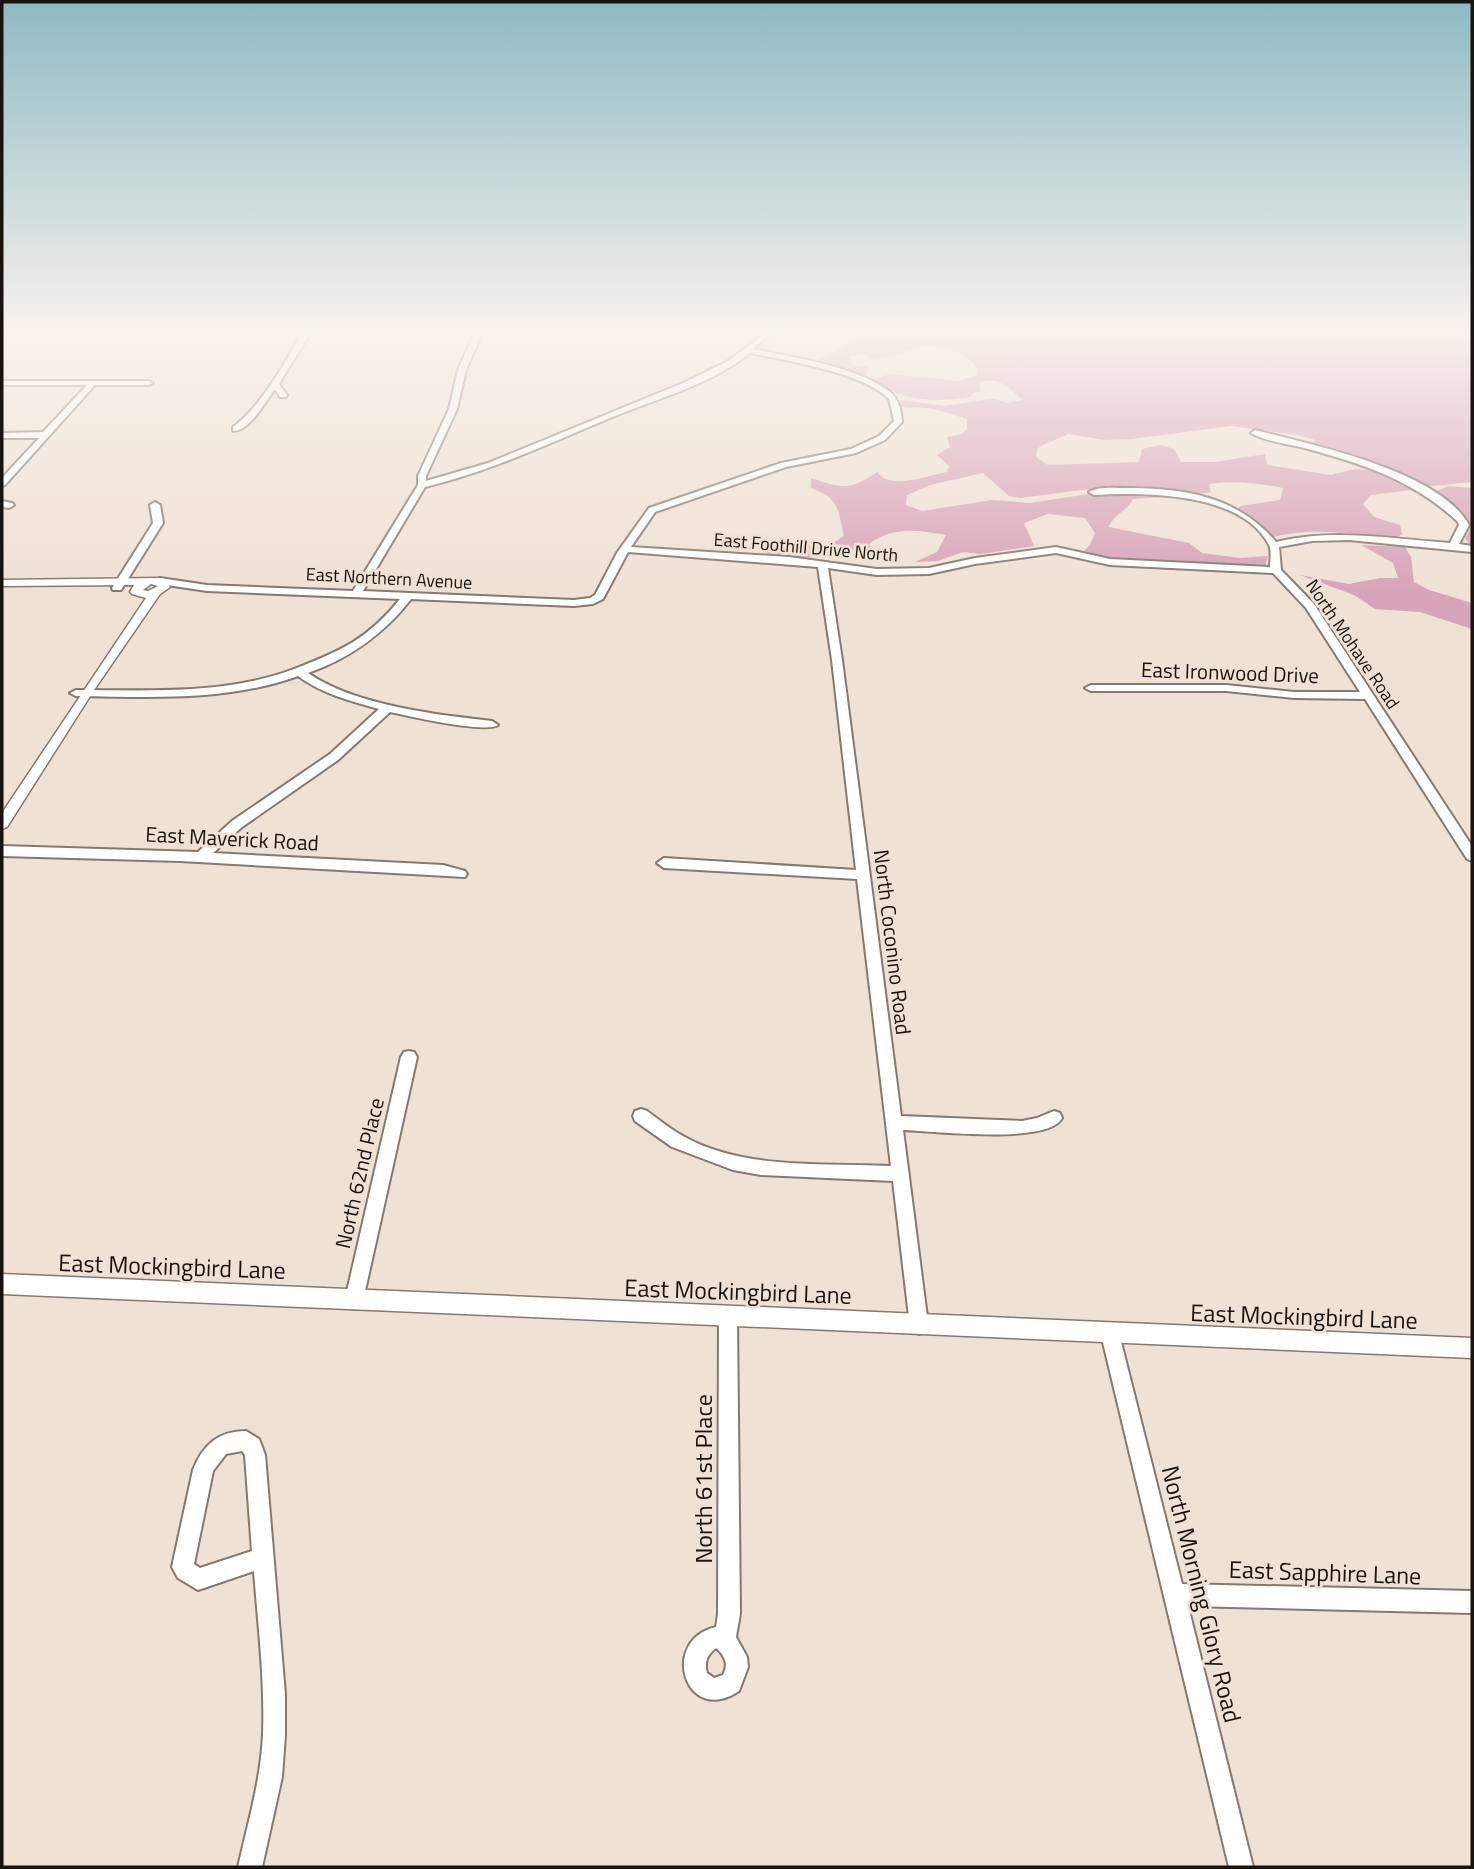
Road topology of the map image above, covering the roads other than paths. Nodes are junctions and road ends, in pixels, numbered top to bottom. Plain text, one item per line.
1 (65, 414) edge
2 (251, 414) edge
3 (451, 414) edge
4 (619, 414) edge
5 (897, 414) edge
6 (236, 429) dead end
7 (1255, 433) dead end
8 (2, 435) edge
9 (46, 435) junction
10 (2, 483) edge
11 (422, 485) junction
12 (1094, 492) dead end
13 (155, 505) dead end
14 (1455, 544) junction
15 (1274, 545) junction
16 (625, 549) junction
17 (1472, 549) edge
18 (822, 564) junction
19 (1276, 570) junction
20 (2, 586) edge
21 (119, 586) junction
22 (157, 586) junction
23 (137, 592) junction
24 (357, 593) junction
25 (408, 596) junction
26 (298, 671) junction
27 (1091, 688) dead end
28 (81, 693) junction
29 (1367, 696) junction
30 (388, 707) junction
31 (492, 724) dead end
32 (2, 807) edge
33 (2, 824) edge
34 (2, 850) edge
35 (1472, 856) edge
36 (201, 857) junction
37 (664, 863) dead end
38 (460, 874) dead end
39 (864, 874) junction
40 (408, 1057) dead end
41 (641, 1116) dead end
42 (1054, 1118) dead end
43 (895, 1124) junction
44 (901, 1174) junction
45 (2, 1284) edge
46 (354, 1300) junction
47 (728, 1317) junction
48 (919, 1325) junction
49 (1110, 1334) junction
50 (1472, 1348) edge
51 (262, 1558) junction
52 (1176, 1595) junction
53 (1472, 1602) edge
54 (725, 1639) dead end
55 (250, 1867) edge
56 (1241, 1867) edge

1 - 9 street
2 - 6 street
3 - 11 street
4 - 11 street
5 - 16 street
7 - 14 street
8 - 9 street
9 - 10 street
11 - 24 street
12 - 15 street
13 - 21 street
14 - 15 street
14 - 17 street
15 - 19 street, North Mohave Road
16 - 18 street, East Foothill Drive North
16 - 25 street, East Northern Avenue
18 - 19 street, East Foothill Drive North
18 - 39 street, North Coconino Road
19 - 29 street, North Mohave Road
20 - 21 street
21 - 22 street
21 - 23 street
22 - 23 street
22 - 24 street, East Northern Avenue
22 - 28 street
23 - 28 street
24 - 25 street, East Northern Avenue
25 - 26 street
26 - 28 street
26 - 30 street
27 - 29 street, East Ironwood Drive
28 - 32 street
28 - 33 street
29 - 35 street, North Mohave Road
30 - 31 street
30 - 36 street
34 - 36 street, East Maverick Road
36 - 38 street, East Maverick Road
37 - 39 street
39 - 43 street, North Coconino Road
40 - 46 street, North 62nd Place
41 - 44 street
42 - 43 street
43 - 44 street, North Coconino Road
44 - 48 street, North Coconino Road
45 - 46 street, East Mockingbird Lane
46 - 47 street, East Mockingbird Lane
47 - 48 street, East Mockingbird Lane
47 - 54 street, North 61st Place
48 - 49 street, East Mockingbird Lane
49 - 50 street, East Mockingbird Lane
49 - 52 street, North Morning Glory Road
51 - 51 street
51 - 55 street
52 - 53 street, East Sapphire Lane
52 - 56 street, North Morning Glory Road

